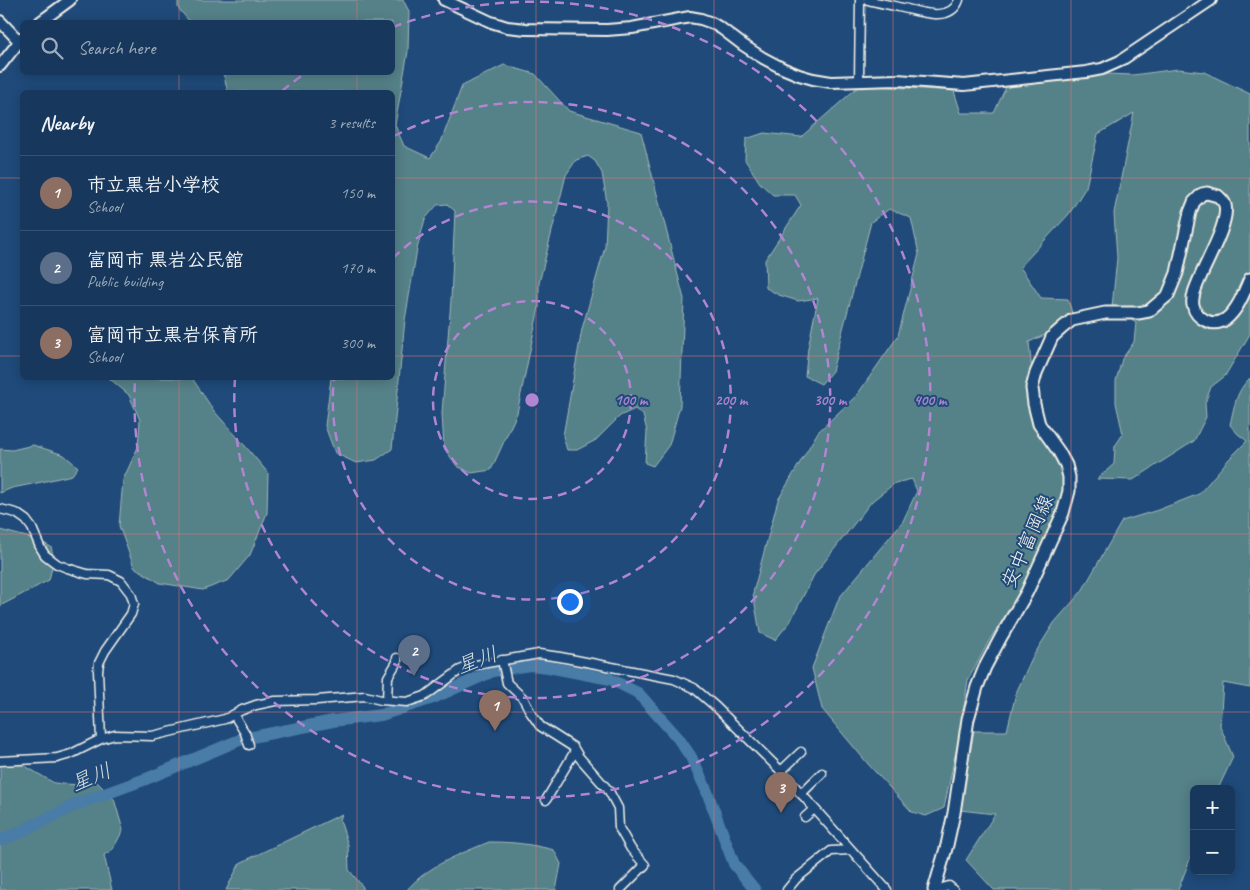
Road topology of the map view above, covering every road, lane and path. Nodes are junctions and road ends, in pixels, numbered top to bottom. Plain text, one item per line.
1 (70, 0) edge
2 (444, 0) edge
3 (860, 0) edge
4 (868, 0) edge
5 (959, 0) edge
6 (1211, 0) edge
7 (888, 2) edge
8 (43, 20) edge
9 (0, 21) edge
10 (20, 39) edge
11 (20, 41) edge
12 (0, 66) edge
13 (859, 80) junction
14 (1250, 279) edge
15 (0, 509) edge
16 (398, 658) dead end
17 (502, 662) junction
18 (387, 700) junction
19 (234, 715) junction
20 (101, 739) junction
21 (249, 745) dead end
22 (575, 751) junction
23 (802, 752) dead end
24 (0, 761) edge
25 (781, 771) junction
26 (822, 773) dead end
27 (801, 794) junction
28 (546, 800) dead end
29 (814, 809) junction
30 (804, 817) dead end
31 (850, 850) junction
32 (620, 890) edge
33 (787, 890) edge
34 (887, 890) edge
35 (935, 890) edge
36 (954, 890) edge

1 - 8 street
2 - 13 street
3 - 13 street
4 - 7 street
5 - 7 street
6 - 13 street
9 - 10 street
11 - 12 street
14 - 35 main road, 安中富岡線
15 - 20 street
16 - 18 street
17 - 18 street
17 - 22 street
17 - 25 street
18 - 19 street
19 - 20 street
19 - 21 street
20 - 24 street
22 - 28 street
22 - 32 street
23 - 25 street
25 - 27 street
26 - 27 street
27 - 29 street
29 - 30 street
29 - 31 street
31 - 33 street
31 - 34 street
35 - 36 street

